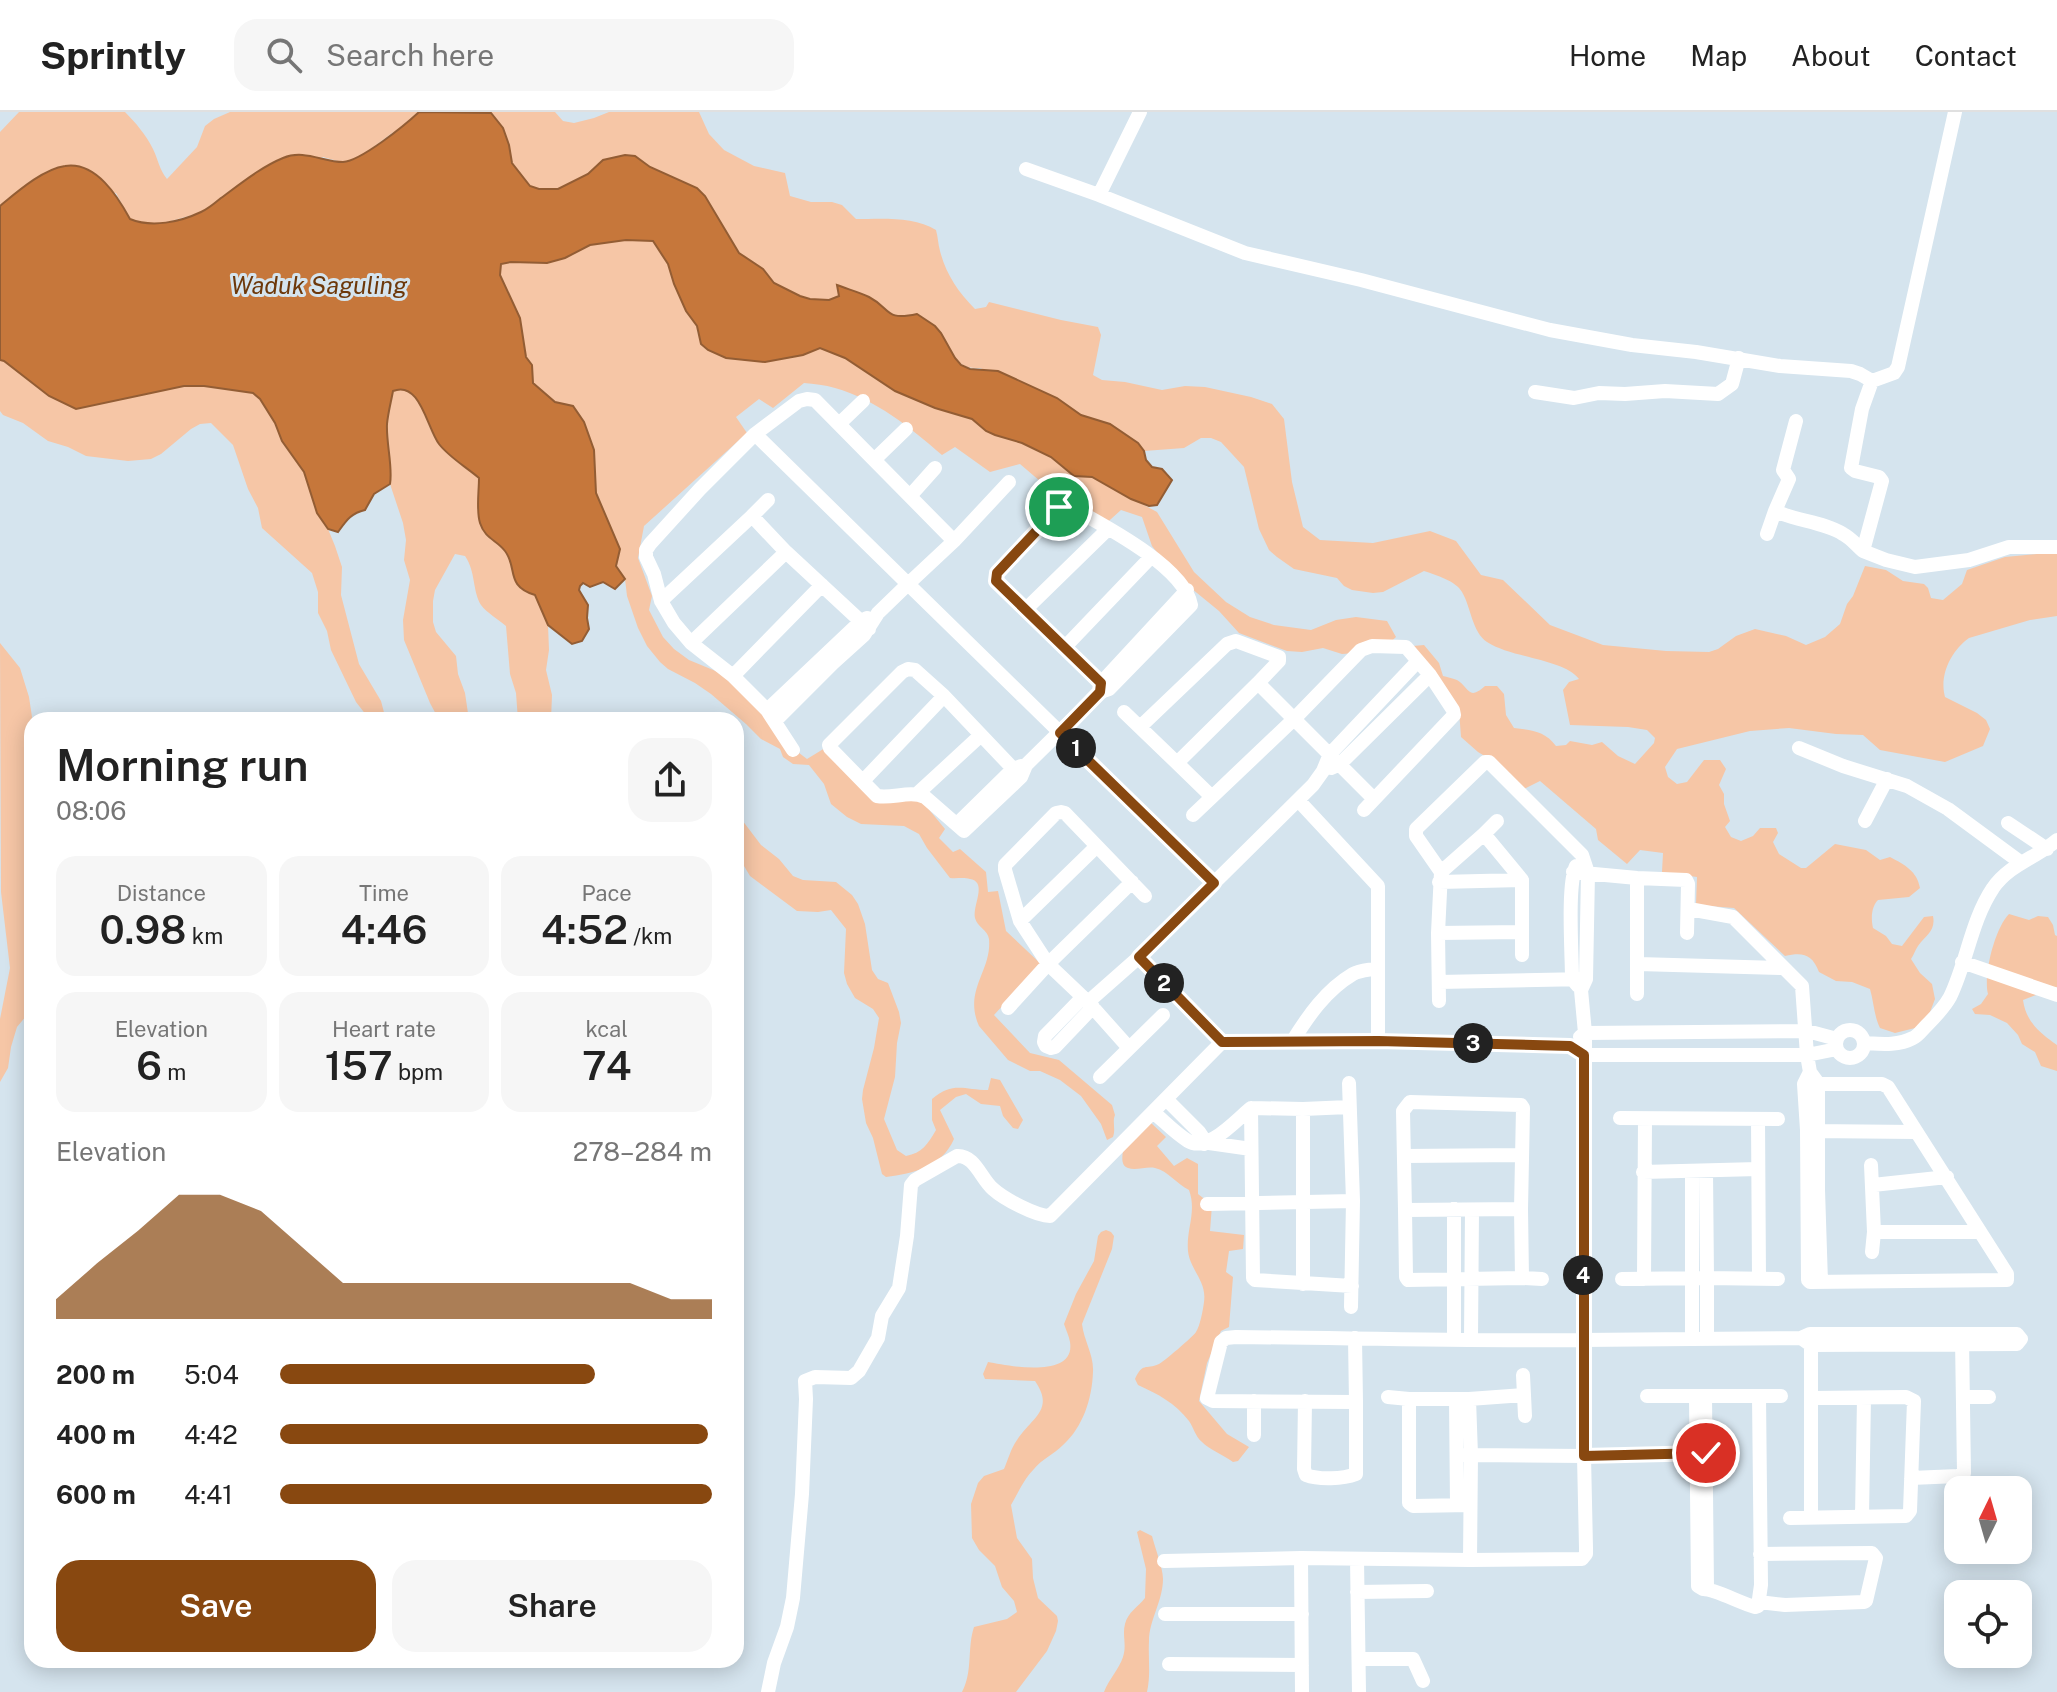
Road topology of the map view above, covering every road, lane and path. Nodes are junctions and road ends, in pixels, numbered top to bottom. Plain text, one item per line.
1 (1140, 112) edge
2 (1955, 112) edge
3 (1026, 169) dead end
4 (1099, 195) junction
5 (1739, 358) junction
6 (1872, 381) junction
7 (1535, 392) dead end
8 (863, 401) dead end
9 (1796, 421) dead end
10 (839, 424) junction
11 (906, 429) dead end
12 (755, 434) junction
13 (875, 459) junction
14 (935, 468) dead end
15 (1009, 482) dead end
16 (910, 496) junction
17 (768, 500) dead end
18 (1775, 511) junction
19 (752, 516) junction
20 (1108, 529) junction
21 (1767, 534) dead end
22 (954, 541) junction
23 (2057, 547) edge
24 (1863, 551) junction
25 (786, 552) junction
26 (1151, 557) junction
27 (908, 584) junction
28 (822, 585) junction
29 (661, 601) junction
30 (1025, 610) junction
31 (865, 625) junction
32 (691, 643) junction
33 (1064, 648) junction
34 (1418, 661) junction
35 (1430, 675) junction
36 (733, 676) junction
37 (1258, 683) junction
38 (1103, 688) junction
39 (944, 696) junction
40 (1124, 712) dead end
41 (771, 716) junction
42 (1294, 719) junction
43 (1140, 727) junction
44 (1060, 733) junction
45 (981, 735) junction
46 (1799, 748) dead end
47 (793, 750) dead end
48 (1335, 759) junction
49 (1177, 763) junction
50 (1020, 770) junction
51 (1887, 779) junction
52 (863, 781) junction
53 (917, 794) junction
54 (1212, 797) junction
55 (1298, 800) junction
56 (1193, 815) dead end
57 (1497, 821) dead end
58 (1865, 821) dead end
59 (2008, 823) dead end
60 (1484, 834) junction
61 (2052, 845) edge
62 (1096, 847) junction
63 (2020, 862) junction
64 (1581, 873) junction
65 (1440, 877) junction
66 (1637, 878) junction
67 (1522, 880) junction
68 (1132, 882) junction
69 (1214, 883) junction
70 (1145, 896) dead end
71 (1689, 909) junction
72 (1020, 921) junction
73 (1522, 932) junction
74 (1438, 933) junction
75 (1687, 933) dead end
76 (1522, 955) dead end
77 (1139, 957) junction
78 (1962, 962) junction
79 (1048, 964) junction
80 (1638, 964) junction
81 (1378, 968) junction
82 (1782, 968) junction
83 (1439, 982) junction
84 (1579, 983) junction
85 (1637, 994) dead end
86 (2057, 995) edge
87 (1439, 1001) dead end
88 (1088, 1002) junction
89 (1008, 1008) dead end
90 (1163, 1015) dead end
91 (1807, 1031) junction
92 (1585, 1033) junction
93 (1378, 1041) junction
94 (1222, 1042) junction
95 (1292, 1042) junction
96 (1837, 1044) junction
97 (1570, 1046) junction
98 (1129, 1048) junction
99 (1584, 1055) junction
100 (1807, 1055) junction
101 (1100, 1077) dead end
102 (1811, 1080) junction
103 (1349, 1083) dead end
104 (1166, 1099) junction
105 (1349, 1107) junction
106 (1251, 1108) junction
107 (1303, 1109) junction
108 (1153, 1112) junction
109 (1620, 1118) dead end
110 (1645, 1119) junction
111 (1758, 1119) junction
112 (1778, 1119) dead end
113 (1812, 1131) junction
114 (1916, 1132) junction
115 (1206, 1143) junction
116 (1251, 1149) junction
117 (1522, 1155) junction
118 (1404, 1156) junction
119 (1871, 1165) dead end
120 (1758, 1169) junction
121 (1643, 1172) junction
122 (1699, 1172) junction
123 (1947, 1177) junction
124 (1873, 1185) junction
125 (1353, 1201) junction
126 (1302, 1203) junction
127 (1207, 1204) dead end
128 (1252, 1204) junction
129 (1454, 1209) junction
130 (1521, 1209) junction
131 (1405, 1210) junction
132 (1472, 1210) junction
133 (1874, 1232) junction
134 (1979, 1232) junction
135 (1872, 1252) dead end
136 (1522, 1278) junction
137 (1700, 1278) junction
138 (1759, 1278) junction
139 (1472, 1279) junction
140 (1542, 1279) dead end
141 (1622, 1279) dead end
142 (1644, 1279) junction
143 (1778, 1279) dead end
144 (1455, 1280) junction
145 (1303, 1284) junction
146 (1352, 1286) junction
147 (1351, 1307) dead end
148 (1355, 1338) junction
149 (1699, 1338) junction
150 (1454, 1339) junction
151 (1471, 1339) junction
152 (1807, 1339) junction
153 (1583, 1340) junction
154 (1523, 1375) dead end
155 (1524, 1395) junction
156 (1647, 1396) dead end
157 (1759, 1396) junction
158 (1781, 1396) dead end
159 (1388, 1397) dead end
160 (1700, 1397) junction
161 (1963, 1397) junction
162 (1989, 1397) dead end
163 (1811, 1398) junction
164 (1864, 1398) junction
165 (1409, 1399) junction
166 (1462, 1399) junction
167 (1254, 1401) junction
168 (1305, 1401) junction
169 (1356, 1402) junction
170 (1525, 1416) dead end
171 (1254, 1435) dead end
172 (1702, 1454) junction
173 (1464, 1455) junction
174 (1584, 1456) junction
175 (1911, 1478) junction
176 (1464, 1505) junction
177 (1862, 1516) junction
178 (1811, 1517) junction
179 (1790, 1518) dead end
180 (1760, 1554) junction
181 (1301, 1558) junction
182 (1357, 1559) junction
183 (1470, 1560) junction
184 (1164, 1561) dead end
185 (1427, 1591) dead end
186 (1357, 1592) junction
187 (1759, 1602) junction
188 (1165, 1614) dead end
189 (1302, 1614) junction
190 (1359, 1659) junction
191 (1169, 1664) dead end
192 (1302, 1665) junction
193 (1423, 1681) dead end
194 (768, 1692) edge
195 (1302, 1692) edge
196 (1359, 1692) edge

1 - 4 street
2 - 6 street
3 - 4 street
4 - 5 street
5 - 6 street
5 - 7 street
6 - 24 street
8 - 10 street
9 - 18 street
10 - 12 street
10 - 13 street
11 - 13 street
12 - 27 street
12 - 29 street
13 - 16 street
14 - 16 street
15 - 22 street
16 - 22 street
17 - 19 street
18 - 21 street
18 - 24 street
19 - 25 street
19 - 29 street
20 - 26 street
20 - 30 street
20 - 30 street
22 - 27 street
23 - 24 street
25 - 28 street
25 - 32 street
26 - 33 street
26 - 38 street
27 - 31 street
27 - 44 street
28 - 31 street
28 - 36 street
29 - 32 street
30 - 33 street
31 - 41 street
32 - 36 street
33 - 38 street
34 - 35 street
34 - 42 street
34 - 48 street
35 - 48 street
35 - 48 street
36 - 41 street
37 - 42 street
37 - 43 street
37 - 49 street
38 - 44 street
39 - 45 street
39 - 52 street
39 - 52 street
40 - 43 street
41 - 47 street
42 - 48 street
42 - 54 street
43 - 49 street
44 - 50 street
44 - 69 street
45 - 50 street
45 - 53 street
46 - 51 street
48 - 55 street
49 - 54 street
50 - 53 street
51 - 58 street
51 - 63 street
52 - 53 street
54 - 56 street
55 - 69 street
55 - 81 street
57 - 60 street
59 - 61 street
60 - 65 street
60 - 67 street
61 - 63 street
62 - 68 street
62 - 72 street
62 - 72 street
63 - 78 street
64 - 65 street
64 - 66 street
64 - 84 street
65 - 67 street
65 - 74 street
66 - 71 street
66 - 80 street
67 - 73 street
68 - 70 street
68 - 79 street
69 - 77 street
71 - 75 street
71 - 82 street
72 - 79 street
73 - 74 street
73 - 76 street
74 - 83 street
77 - 88 street
77 - 94 street
78 - 86 street
78 - 96 street
79 - 88 street
79 - 89 street
80 - 82 street
80 - 85 street
81 - 93 street
81 - 95 street
82 - 91 street
83 - 84 street
83 - 87 street
84 - 92 street
88 - 98 street
90 - 98 street
91 - 92 street
91 - 96 street
91 - 100 street
92 - 97 street
92 - 99 street
93 - 95 street
93 - 97 street
94 - 95 street
94 - 104 street
96 - 100 street
97 - 99 street
98 - 101 street
99 - 100 street
99 - 153 street
100 - 102 street
102 - 113 street
102 - 114 street
103 - 105 street
104 - 108 street
104 - 115 street
105 - 107 street
105 - 125 street
106 - 107 street
106 - 115 street
106 - 116 street
107 - 126 street
108 - 115 street
108 - 194 street
109 - 110 street
110 - 111 street
110 - 121 street
111 - 112 street
111 - 120 street
113 - 114 street
113 - 134 street
114 - 123 street
115 - 116 street
116 - 128 street
117 - 118 street
117 - 118 street
117 - 130 street
118 - 131 street
119 - 124 street
120 - 122 street
120 - 138 street
121 - 122 street
121 - 142 street
122 - 137 street
123 - 124 street
123 - 134 street
124 - 133 street
125 - 126 street
125 - 146 street
126 - 128 street
126 - 145 street
127 - 128 street
128 - 145 street
129 - 131 street
129 - 132 street
129 - 144 street
130 - 132 street
130 - 136 street
131 - 144 street
132 - 139 street
133 - 134 street
133 - 135 street
136 - 139 street
136 - 140 street
137 - 138 street
137 - 142 street
137 - 149 street
138 - 143 street
139 - 144 street
139 - 151 street
141 - 142 street
144 - 150 street
145 - 146 street
146 - 147 street
148 - 150 street
148 - 167 street
148 - 169 street
149 - 152 street
149 - 153 street
150 - 151 street
151 - 153 street
152 - 161 street
152 - 163 street
153 - 174 street
154 - 155 street
155 - 166 street
155 - 170 street
156 - 160 street
157 - 158 street
157 - 160 street
157 - 180 street
159 - 165 street
160 - 172 street
161 - 162 street
161 - 175 street
163 - 164 street
163 - 178 street
164 - 175 street
164 - 177 street
165 - 166 street
165 - 176 street
166 - 173 street
167 - 168 street
167 - 171 street
168 - 169 street
168 - 169 street
172 - 174 street
172 - 187 street
173 - 174 street
173 - 176 street
174 - 183 street
175 - 177 street
176 - 183 street
177 - 178 street
178 - 179 street
180 - 187 street
180 - 187 street
181 - 182 street
181 - 184 street
181 - 189 street
182 - 183 street
182 - 186 street
185 - 186 street
186 - 190 street
188 - 189 street
189 - 192 street
190 - 193 street
190 - 196 street
191 - 192 street
192 - 195 street

